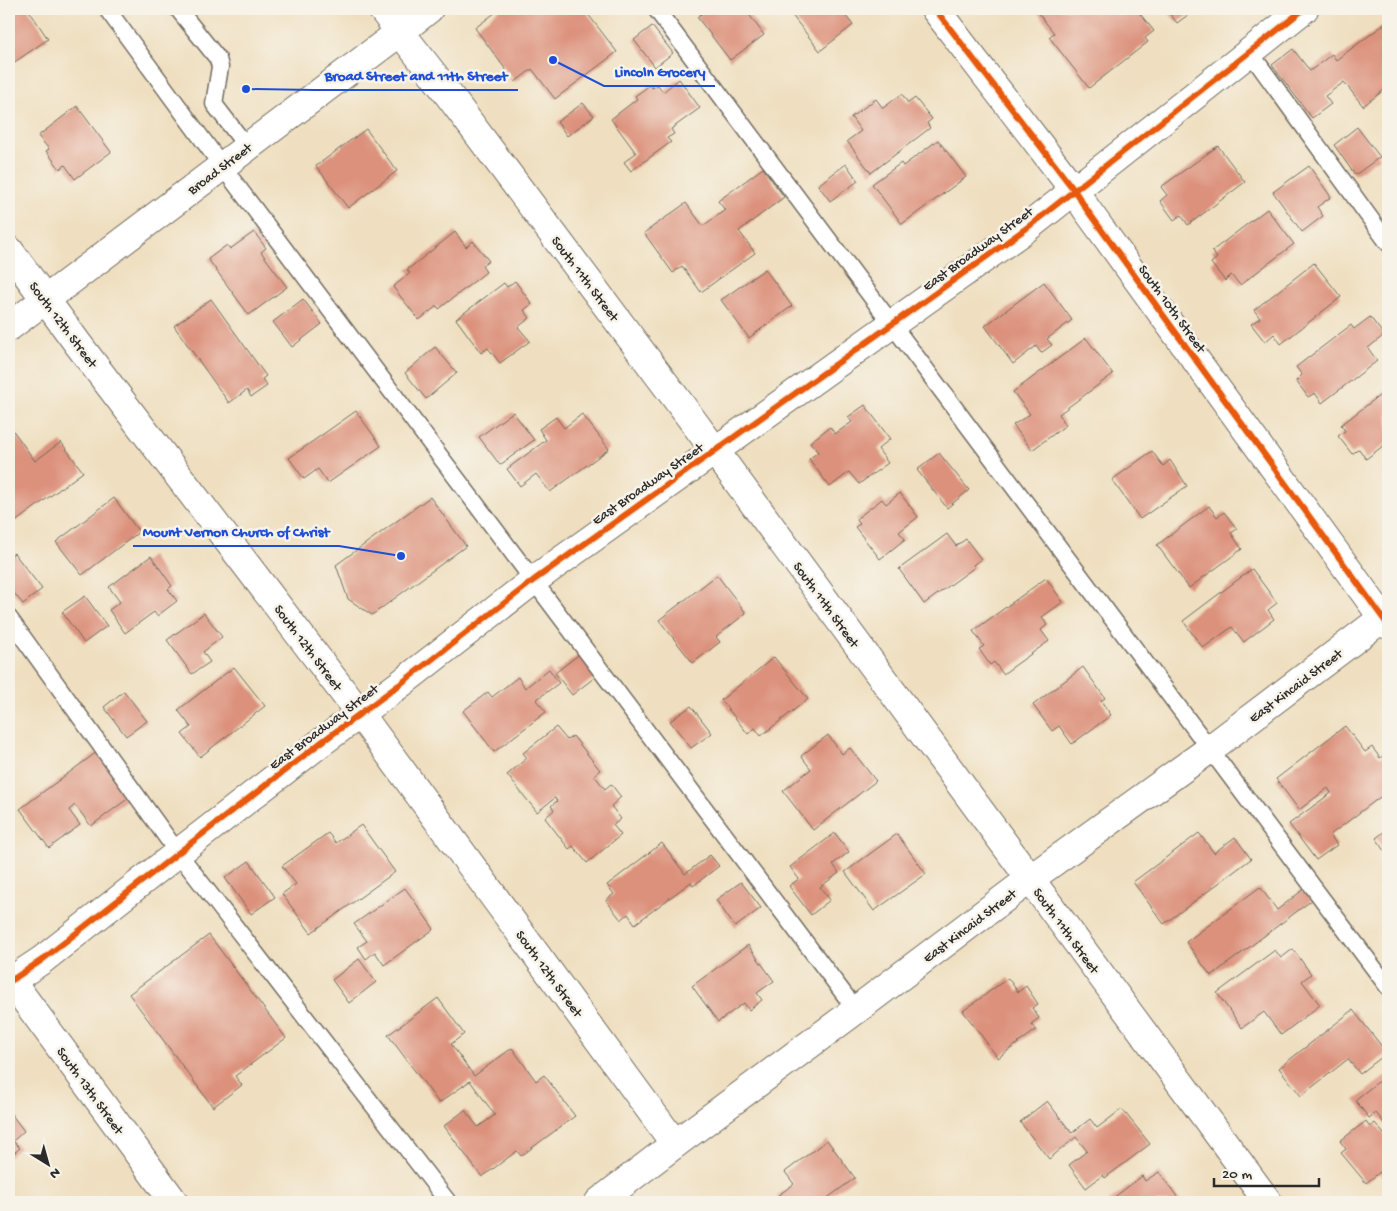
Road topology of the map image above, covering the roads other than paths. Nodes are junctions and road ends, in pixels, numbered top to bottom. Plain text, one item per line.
1 (107, 9) edge
2 (178, 9) edge
3 (382, 9) edge
4 (429, 9) edge
5 (656, 9) edge
6 (935, 9) edge
7 (1304, 9) edge
8 (400, 32) junction
9 (1249, 51) junction
10 (247, 147) junction
11 (222, 166) junction
12 (1074, 190) junction
13 (1388, 243) edge
14 (9, 250) edge
15 (45, 299) junction
16 (892, 324) junction
17 (9, 327) edge
18 (715, 451) junction
19 (534, 580) junction
20 (9, 618) edge
21 (1387, 619) edge
22 (360, 714) junction
23 (1210, 749) junction
24 (178, 853) junction
25 (1030, 879) junction
26 (10, 980) edge
27 (1388, 987) edge
28 (856, 1010) junction
29 (675, 1144) junction
30 (174, 1202) edge
31 (448, 1202) edge
32 (599, 1202) edge
33 (1268, 1202) edge

1 - 11 lane
2 - 10 lane
3 - 8 street, South 11th Street
4 - 8 street, Broad Street
5 - 16 lane
6 - 12 street, South 10th Street
7 - 9 street, East Broadway Street
8 - 10 street, Broad Street
8 - 18 street, South 11th Street
9 - 12 street, East Broadway Street
9 - 13 lane
10 - 11 street, Broad Street
11 - 15 street, Broad Street
11 - 19 lane
12 - 16 street, East Broadway Street
12 - 21 street, South 10th Street
14 - 15 street, South 12th Street
15 - 17 street, Broad Street
15 - 22 street, South 12th Street
16 - 18 street, East Broadway Street
16 - 23 lane
18 - 19 street, East Broadway Street
18 - 25 street, South 11th Street
19 - 22 street, East Broadway Street
19 - 28 lane
20 - 24 lane
21 - 23 street, East Kincaid Street
22 - 24 street, East Broadway Street
22 - 29 street, South 12th Street
23 - 25 street, East Kincaid Street
23 - 27 lane
24 - 26 street, East Broadway Street
24 - 31 lane
25 - 28 street, East Kincaid Street
25 - 33 street, South 11th Street
26 - 30 street, South 13th Street
28 - 29 street, East Kincaid Street
29 - 32 street, East Kincaid Street

